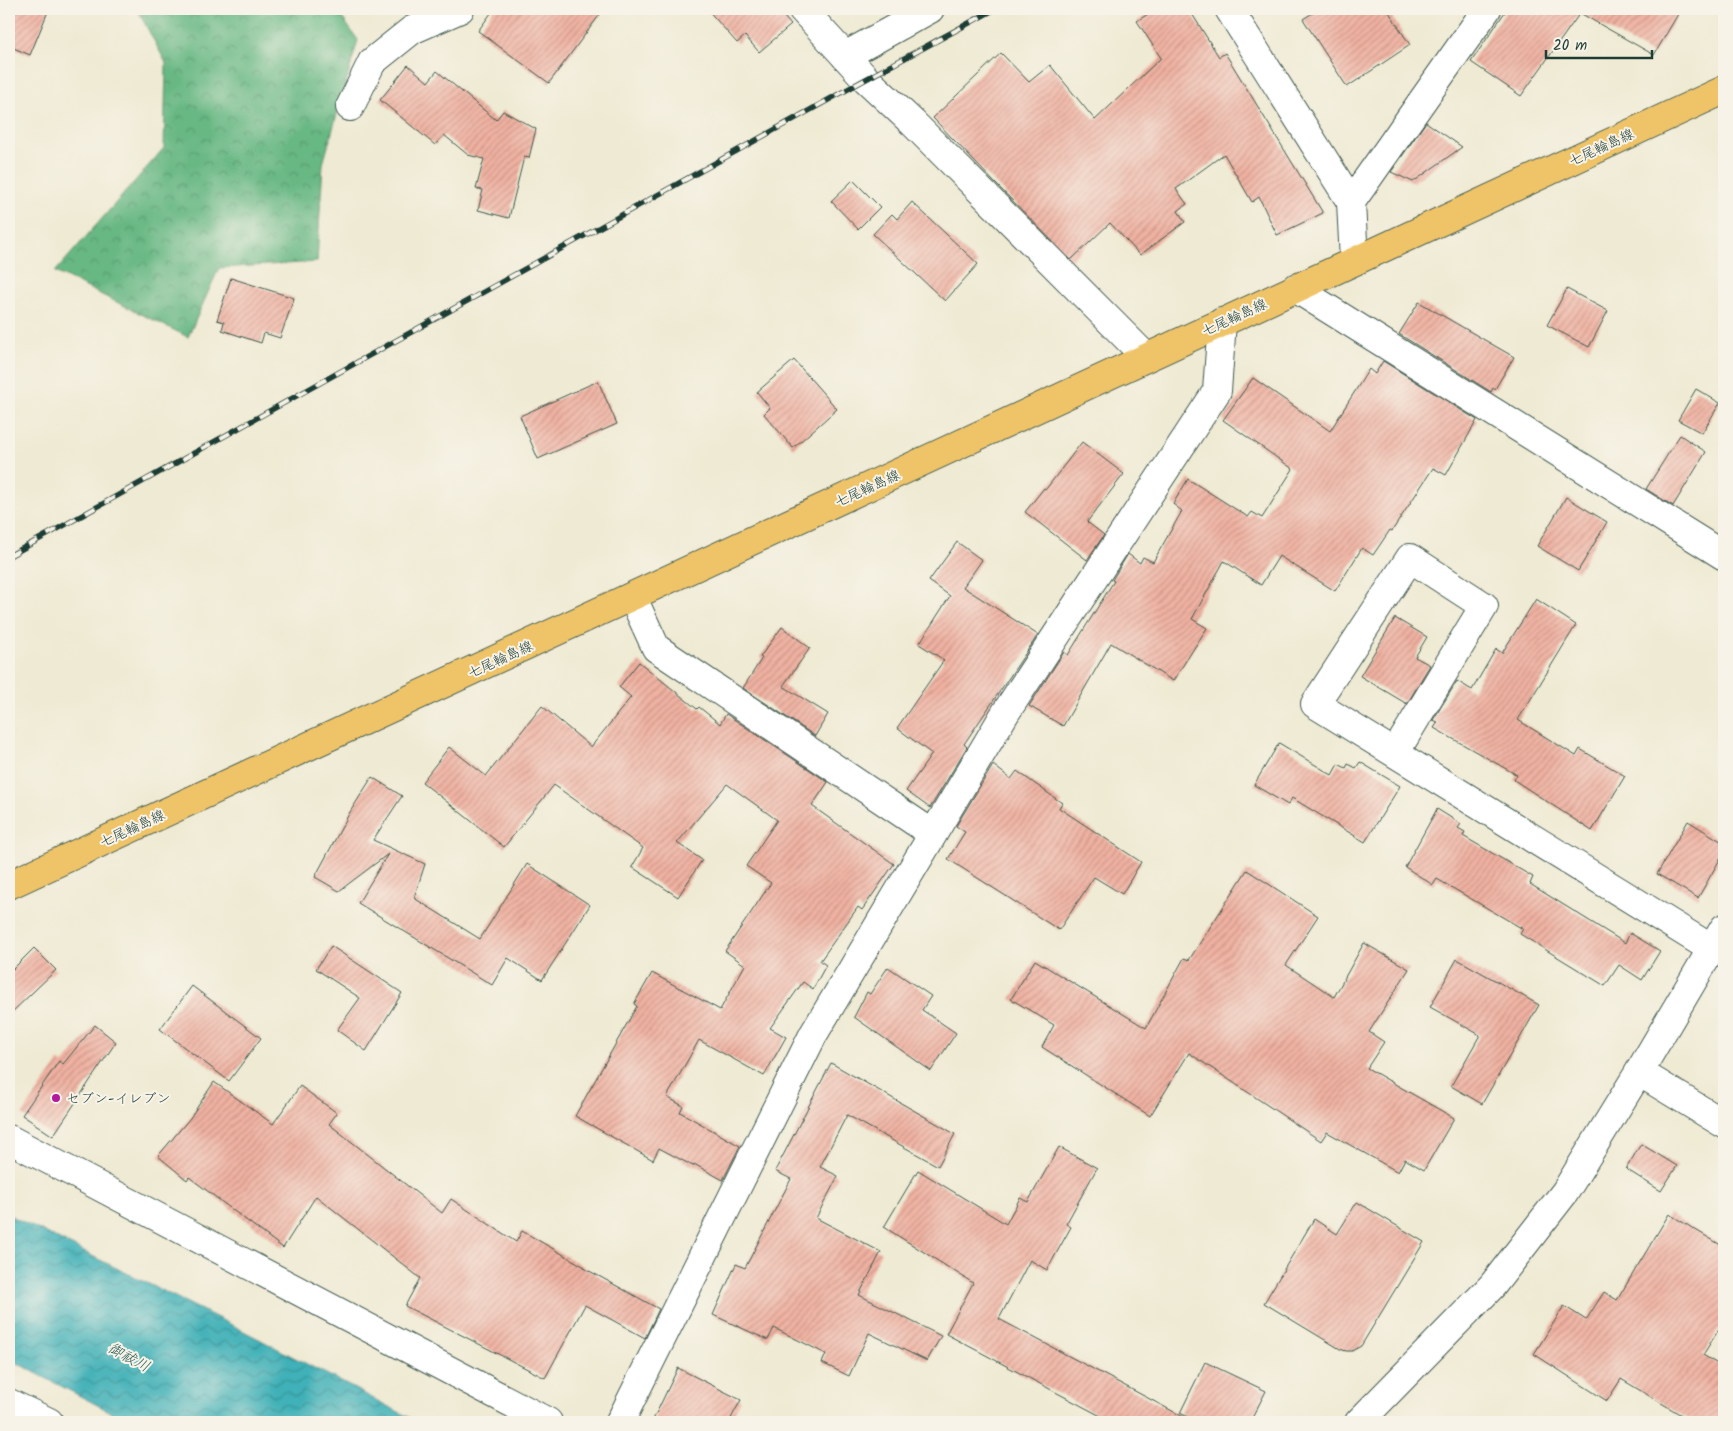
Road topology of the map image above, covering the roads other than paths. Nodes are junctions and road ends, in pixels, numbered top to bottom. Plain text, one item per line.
1 (460, 9) edge
2 (802, 9) edge
3 (930, 9) edge
4 (1229, 9) edge
5 (1487, 9) edge
6 (845, 56) junction
7 (1724, 90) edge
8 (350, 108) dead end
9 (1350, 202) junction
10 (1354, 261) junction
11 (1295, 288) junction
12 (1222, 322) junction
13 (1146, 357) junction
14 (1724, 556) edge
15 (633, 598) junction
16 (1395, 753) junction
17 (933, 834) junction
18 (9, 885) edge
19 (1718, 938) edge
20 (1639, 1072) junction
21 (1724, 1124) edge
22 (9, 1139) edge
23 (9, 1403) edge
24 (49, 1422) edge
25 (548, 1422) edge
26 (620, 1422) edge
27 (1359, 1422) edge

1 - 8 street
2 - 6 street
3 - 6 street
4 - 9 street
5 - 9 street
6 - 13 street
7 - 10 main road, 七尾輪島線
9 - 10 street
10 - 11 main road, 七尾輪島線
11 - 12 main road, 七尾輪島線
11 - 14 street
12 - 13 main road, 七尾輪島線
12 - 17 street
13 - 15 main road, 七尾輪島線
15 - 17 street
15 - 18 main road, 七尾輪島線
16 - 16 street
16 - 19 street
17 - 26 street
19 - 20 street
20 - 21 street
20 - 27 street
22 - 25 street
23 - 24 street

